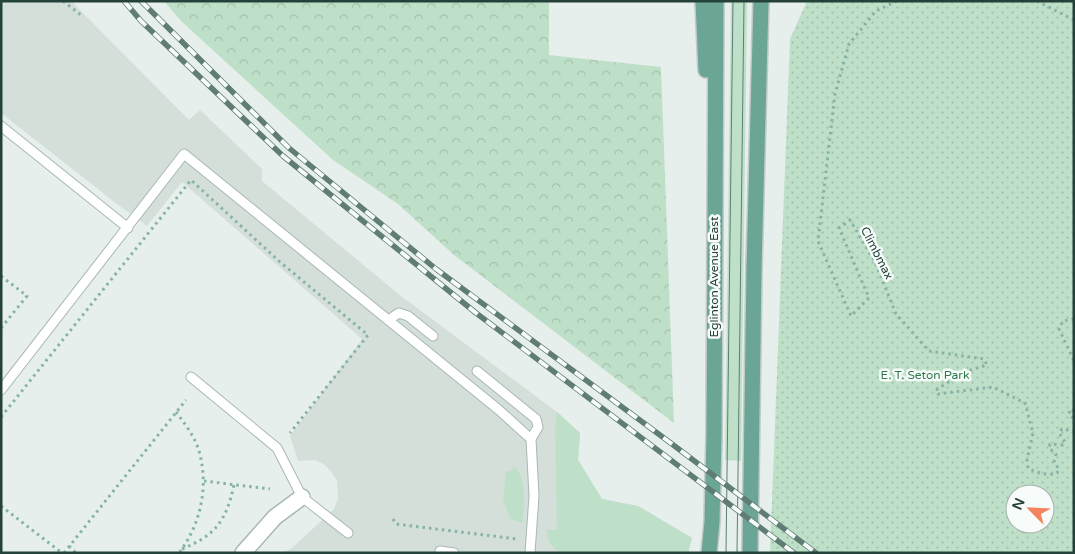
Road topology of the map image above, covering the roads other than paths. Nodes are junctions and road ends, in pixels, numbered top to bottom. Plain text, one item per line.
1 (703, 1) edge
2 (716, 1) edge
3 (761, 1) edge
4 (1, 126) edge
5 (715, 146) junction
6 (128, 228) junction
7 (388, 320) junction
8 (433, 336) dead end
9 (477, 371) dead end
10 (191, 377) dead end
11 (1, 390) edge
12 (531, 439) junction
13 (302, 497) junction
14 (348, 533) dead end
15 (440, 551) dead end
16 (243, 553) edge
17 (454, 553) edge
18 (530, 553) edge
19 (709, 553) edge
20 (750, 553) edge

1 - 5 main road
2 - 5 main road, Eglinton Avenue East
3 - 20 main road
4 - 6 lane
5 - 19 main road, Eglinton Avenue East
6 - 7 lane
6 - 11 lane
7 - 8 lane
7 - 12 lane
9 - 12 lane
10 - 13 lane
12 - 18 lane
13 - 14 lane
13 - 16 street
15 - 17 lane

